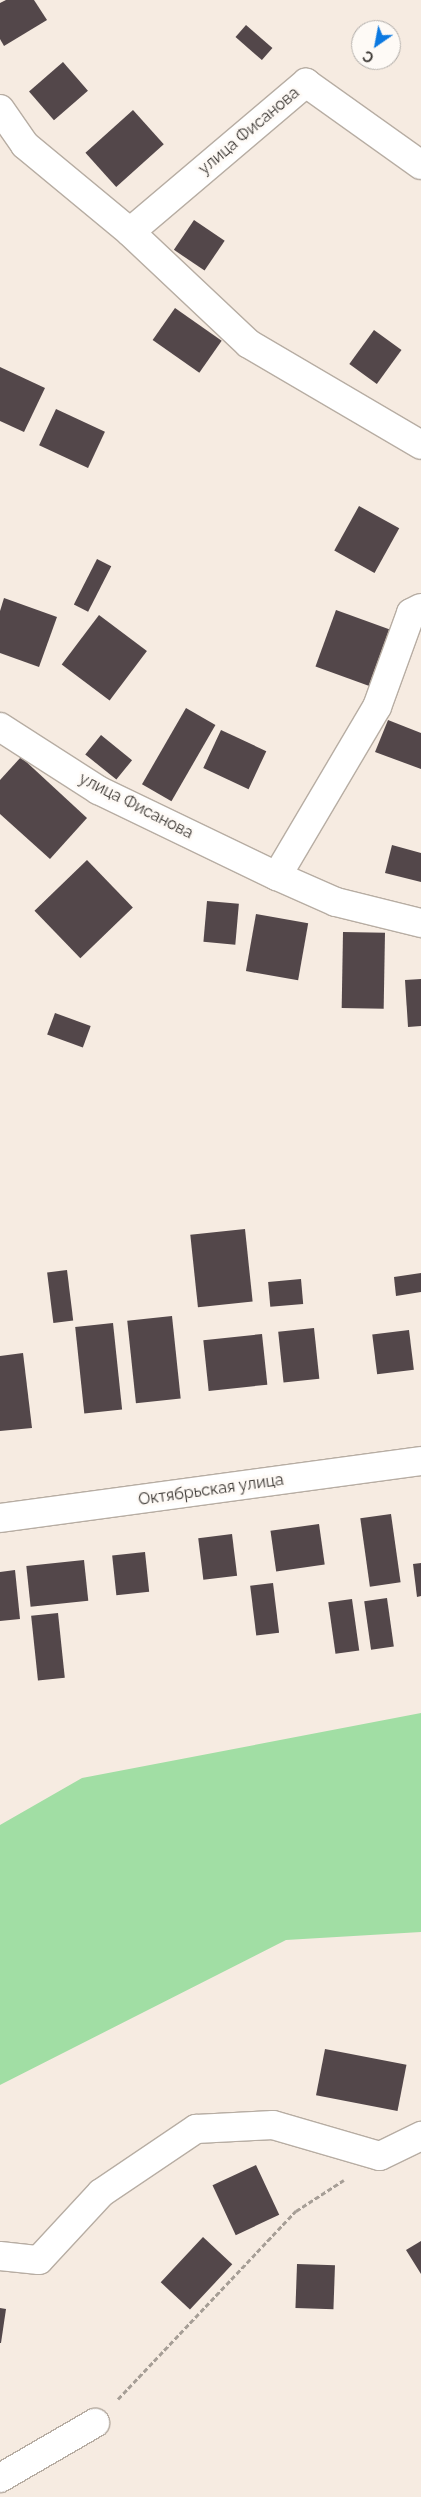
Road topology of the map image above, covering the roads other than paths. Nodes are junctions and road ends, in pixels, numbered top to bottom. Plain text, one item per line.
1 (0, 109) edge
2 (421, 166) edge
3 (130, 232) junction
4 (421, 445) edge
5 (421, 608) edge
6 (0, 727) edge
7 (278, 876) junction
8 (421, 922) edge
9 (421, 1461) edge
10 (0, 1518) edge
11 (421, 2136) edge
12 (0, 2256) edge
13 (95, 2423) road end
14 (0, 2478) edge

1 - 3 street
2 - 3 street, улица Фисанова
3 - 4 street
5 - 7 street
6 - 7 street, улица Фисанова
7 - 8 street, улица Фисанова
9 - 10 street, Октябрьская улица
11 - 12 street
13 - 14 street

